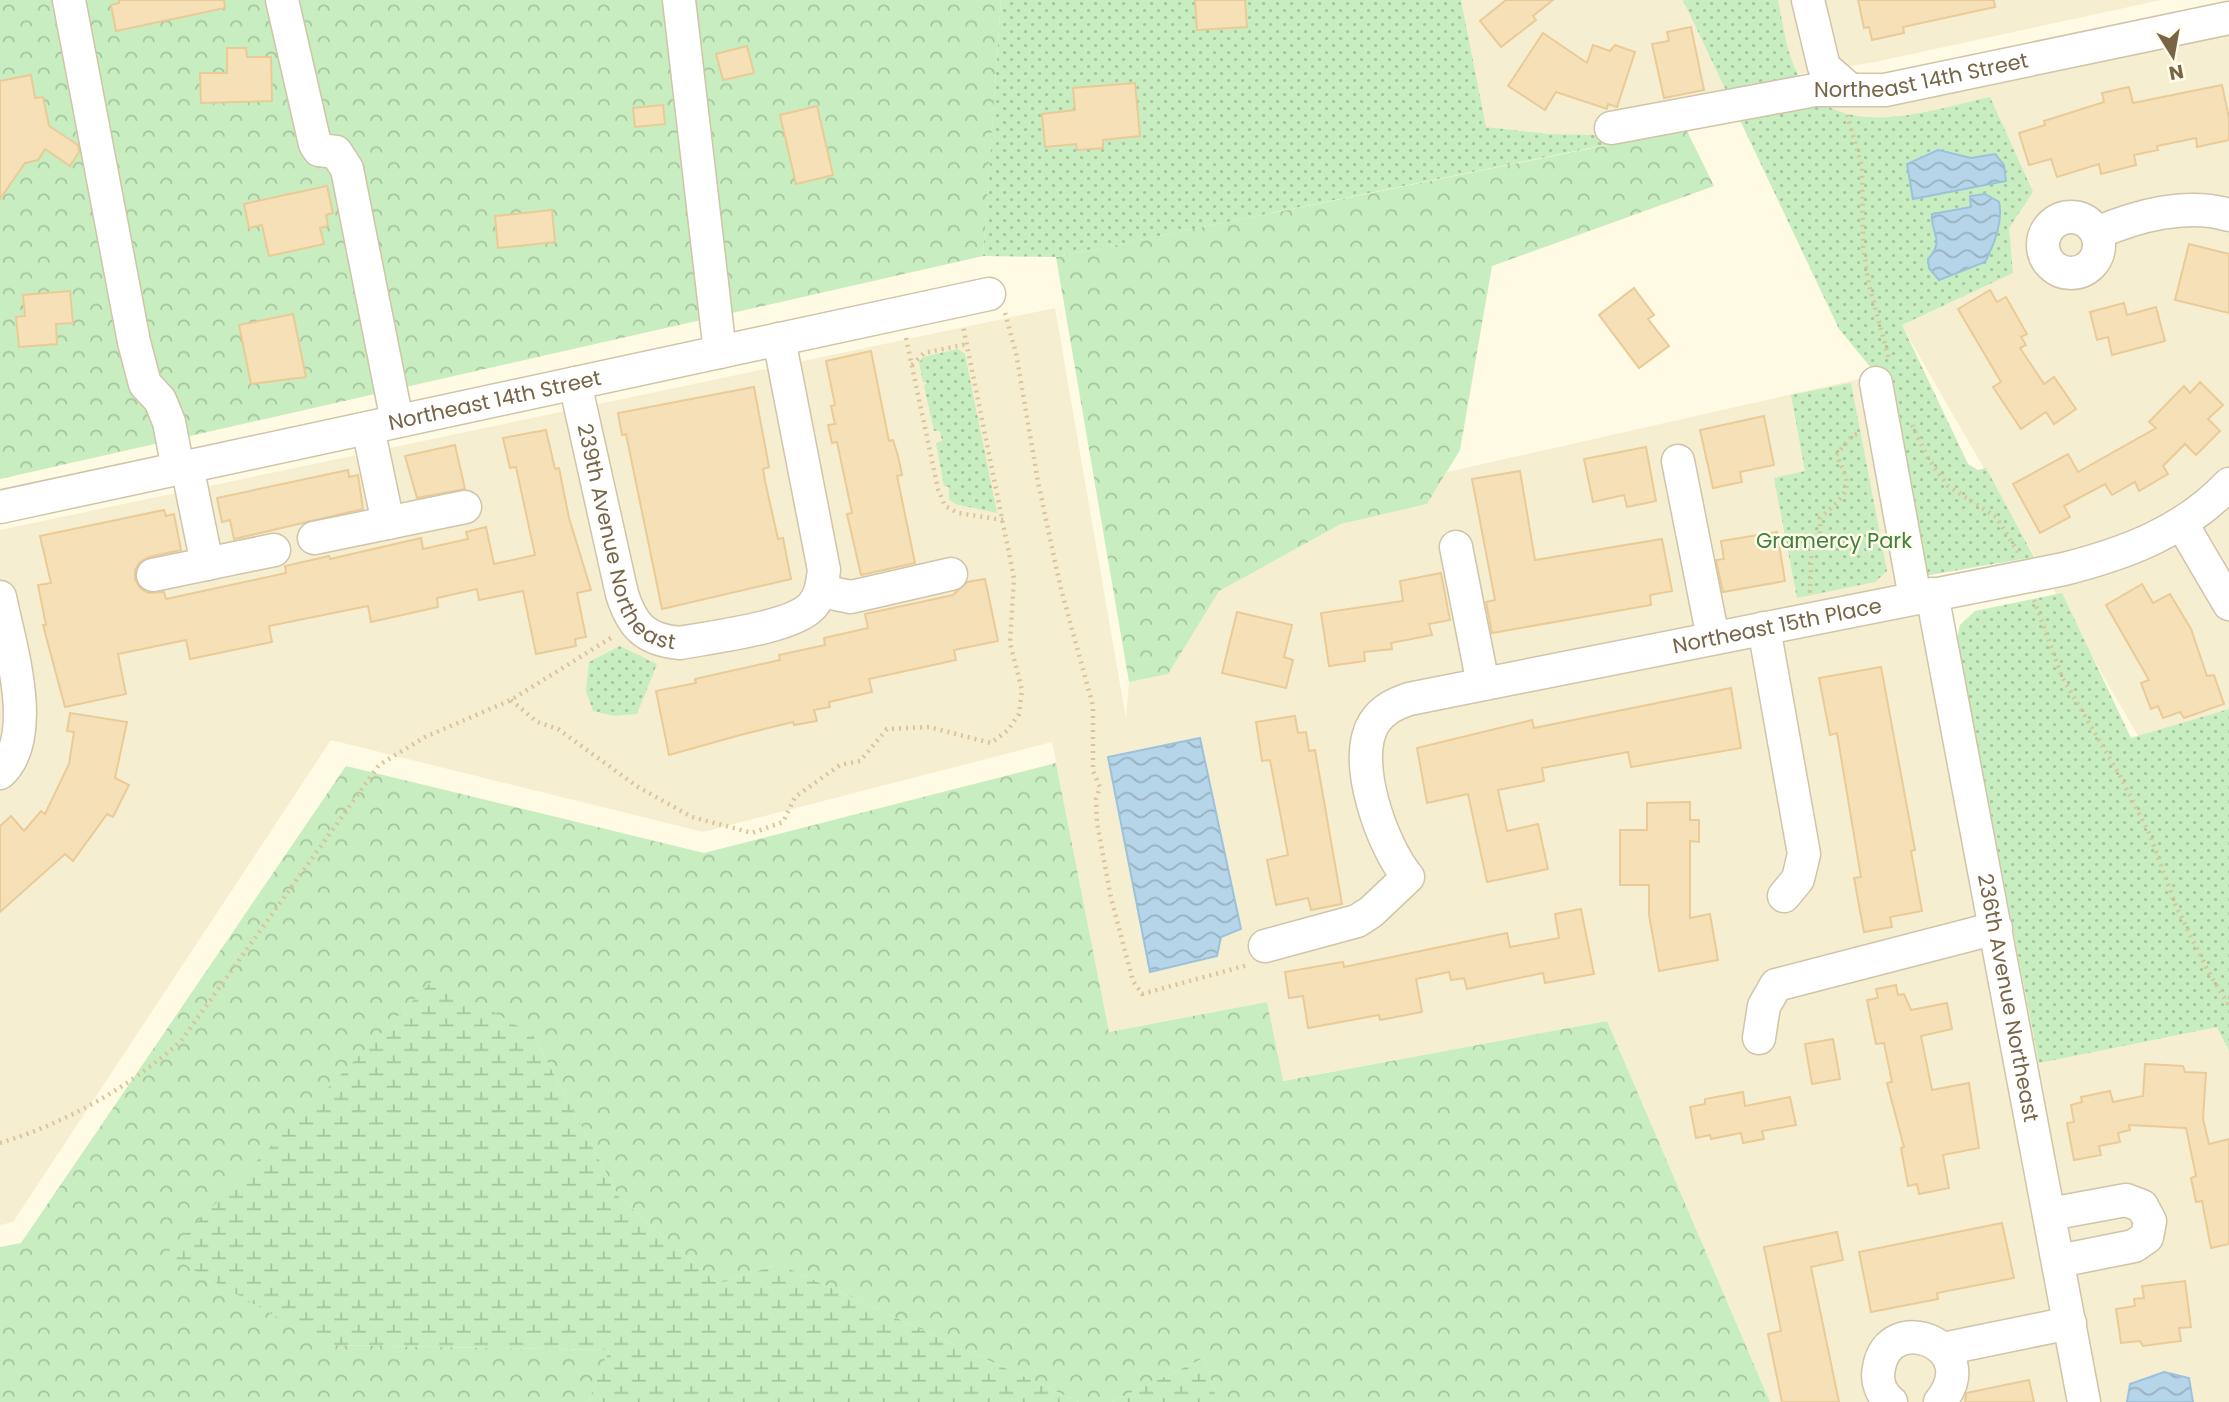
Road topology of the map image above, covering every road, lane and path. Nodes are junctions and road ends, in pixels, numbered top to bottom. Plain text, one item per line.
1 (69, 0) edge
2 (282, 0) edge
3 (678, 0) edge
4 (1808, 0) edge
5 (2229, 18) edge
6 (1849, 89) junction
7 (1611, 128) dead end
8 (2229, 215) edge
9 (2096, 233) dead end
10 (989, 294) joint
11 (961, 315) dead end
12 (903, 327) dead end
13 (779, 340) junction
14 (967, 344) junction
15 (720, 352) junction
16 (912, 365) junction
17 (1883, 375) joint
18 (575, 383) junction
19 (382, 425) junction
20 (1885, 428) junction
21 (1913, 443) dead end
22 (1678, 461) dead end
23 (183, 467) junction
24 (2229, 484) edge
25 (0, 507) edge
26 (465, 508) dead end
27 (1003, 520) junction
28 (388, 523) junction
29 (2182, 524) junction
30 (314, 538) dead end
31 (1456, 547) dead end
32 (274, 550) dead end
33 (207, 564) junction
34 (950, 574) dead end
35 (153, 575) dead end
36 (2026, 576) junction
37 (821, 591) junction
38 (1924, 596) junction
39 (0, 597) edge
40 (2229, 604) edge
41 (1814, 618) junction
42 (1765, 628) junction
43 (620, 632) dead end
44 (1713, 638) junction
45 (1483, 684) junction
46 (510, 700) junction
47 (0, 773) edge
48 (1783, 896) dead end
49 (1996, 928) junction
50 (1265, 946) joint
51 (2229, 1005) edge
52 (1759, 1038) dead end
53 (0, 1143) edge
54 (2050, 1214) junction
55 (2059, 1261) junction
56 (2070, 1323) junction
57 (1943, 1349) junction
58 (1891, 1402) edge
59 (1940, 1402) edge
60 (2084, 1402) edge

1 - 23 street
2 - 19 street
3 - 15 street
4 - 6 street
5 - 6 street, Northeast 14th Street
6 - 7 street, Northeast 14th Street
6 - 17 path
8 - 9 street
10 - 13 street, Northeast 14th Street
10 - 50 path
11 - 14 path
12 - 16 path
13 - 15 street, Northeast 14th Street
13 - 37 street
14 - 16 path
14 - 27 path
15 - 18 street, Northeast 14th Street
16 - 27 path
17 - 20 street, 236th Avenue Northeast
18 - 19 street, Northeast 14th Street
18 - 37 street, 239th Avenue Northeast
19 - 23 street, Northeast 14th Street
19 - 28 street
20 - 38 street, 236th Avenue Northeast
20 - 41 path
21 - 36 path
22 - 44 street
23 - 25 street, Northeast 14th Street
23 - 33 street
24 - 29 street, Northeast 15th Place
26 - 28 street
27 - 46 path
28 - 30 street
29 - 36 street, Northeast 15th Place
29 - 40 street
31 - 45 street
32 - 33 street
33 - 35 street
34 - 37 street
36 - 38 street, Northeast 15th Place
36 - 51 path
38 - 41 street, Northeast 15th Place
38 - 49 street, 236th Avenue Northeast
39 - 47 street
41 - 42 street, Northeast 15th Place
42 - 44 street, Northeast 15th Place
42 - 48 street
43 - 46 path
44 - 45 street, Northeast 15th Place
45 - 50 street, Northeast 15th Place
46 - 53 path
49 - 52 street
49 - 54 street, 236th Avenue Northeast
54 - 55 street, 236th Avenue Northeast
54 - 55 street
55 - 56 street, 236th Avenue Northeast
56 - 57 street
56 - 60 street, 236th Avenue Northeast
57 - 58 street
57 - 59 street

